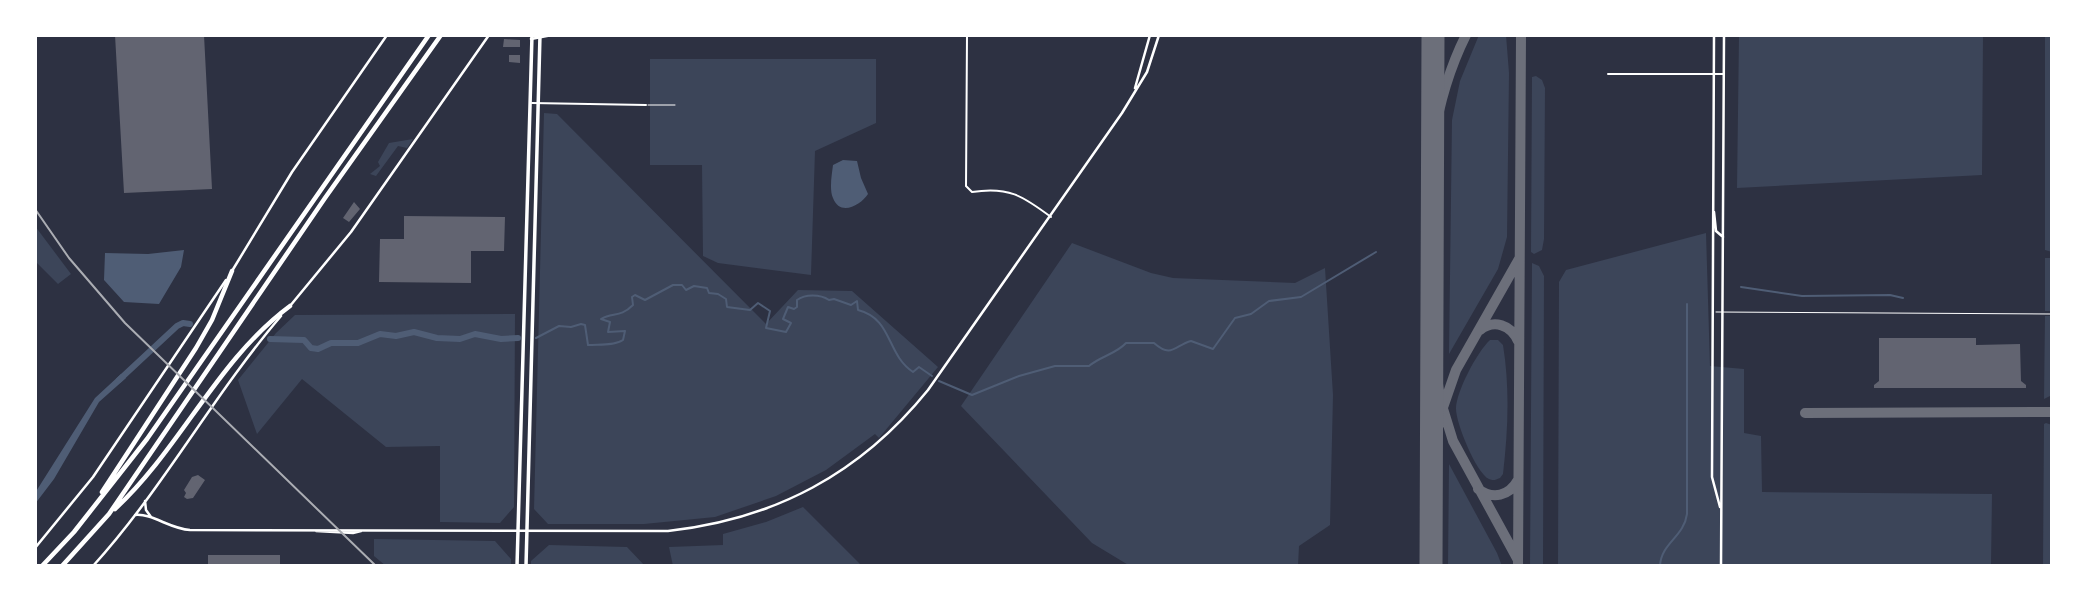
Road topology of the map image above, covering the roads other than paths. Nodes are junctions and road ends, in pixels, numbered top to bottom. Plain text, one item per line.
1 (387, 35) edge
2 (429, 35) edge
3 (441, 35) edge
4 (489, 35) edge
5 (552, 35) edge
6 (967, 35) edge
7 (1150, 35) edge
8 (1159, 35) edge
9 (1714, 35) edge
10 (1724, 35) edge
11 (532, 37) edge
12 (540, 37) edge
13 (1608, 74) dead end
14 (1724, 74) junction
15 (1714, 75) junction
16 (1133, 95) junction
17 (530, 103) junction
18 (539, 103) junction
19 (646, 105) joint
20 (675, 105) dead end
21 (1713, 211) junction
22 (1051, 217) junction
23 (1723, 237) junction
24 (232, 271) junction
25 (290, 306) junction
26 (1713, 312) junction
27 (1723, 312) junction
28 (2052, 314) edge
29 (145, 501) junction
30 (93, 508) junction
31 (1721, 511) junction
32 (109, 514) junction
33 (135, 515) junction
34 (151, 518) junction
35 (528, 531) junction
36 (519, 532) junction
37 (35, 549) edge
38 (43, 566) edge
39 (62, 566) edge
40 (93, 566) edge
41 (517, 566) edge
42 (526, 566) edge
43 (1721, 566) edge

1 - 24 main road
2 - 30 highway
3 - 32 highway
4 - 25 main road
5 - 12 main road
6 - 22 street
7 - 16 main road
8 - 16 main road
9 - 15 main road
10 - 14 main road
11 - 12 main road
11 - 17 main road
12 - 18 main road
13 - 15 street
14 - 15 street
14 - 23 main road
15 - 21 main road
16 - 22 main road
17 - 18 street
17 - 36 main road
18 - 19 street
18 - 35 main road
19 - 20 lane
21 - 23 main road
21 - 26 main road
22 - 35 main road
23 - 27 main road
24 - 30 highway
24 - 37 main road
25 - 29 main road
25 - 32 highway
26 - 27 lane
26 - 31 main road
27 - 28 lane
27 - 31 main road
29 - 33 main road
29 - 34 main road
30 - 38 highway
31 - 43 main road
32 - 39 highway
33 - 34 main road
33 - 40 main road
34 - 36 main road
35 - 36 main road
35 - 42 main road
36 - 41 main road

